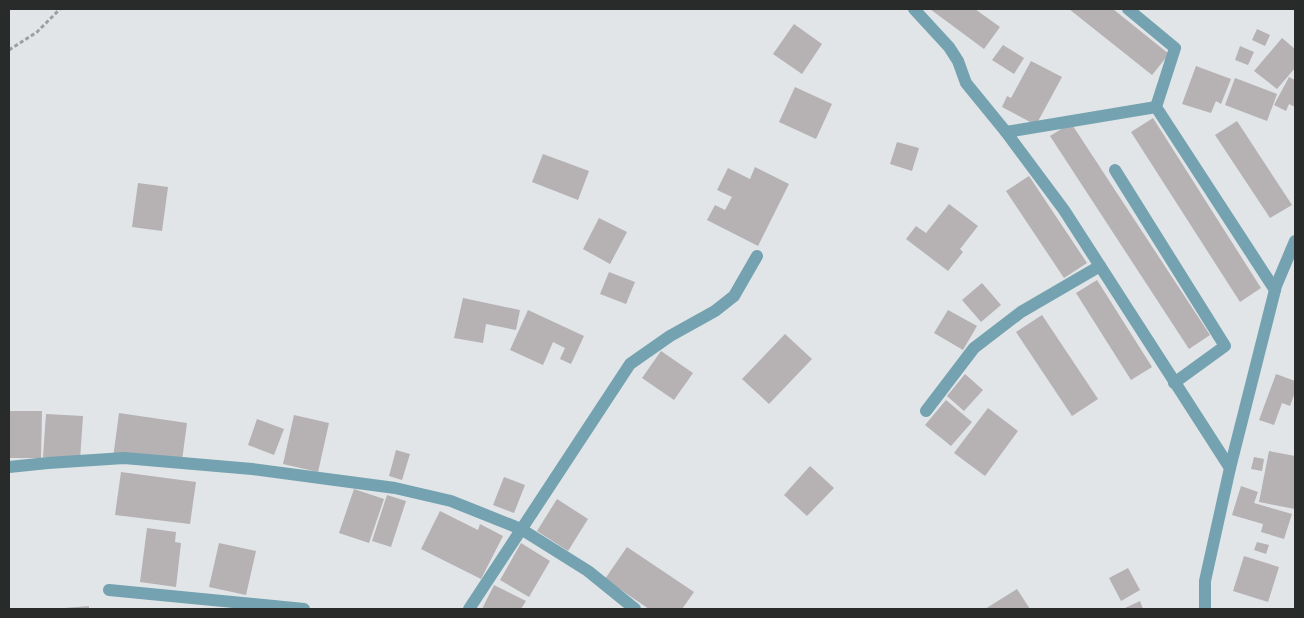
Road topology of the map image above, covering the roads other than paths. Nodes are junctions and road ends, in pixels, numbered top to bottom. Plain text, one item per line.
1 (914, 9) edge
2 (1128, 9) edge
3 (1156, 107) junction
4 (1006, 132) junction
5 (1115, 170) dead end
6 (1295, 241) edge
7 (758, 256) dead end
8 (1100, 266) junction
9 (1275, 290) junction
10 (1174, 383) junction
11 (926, 411) dead end
12 (9, 467) edge
13 (1230, 468) junction
14 (521, 529) junction
15 (109, 590) dead end
16 (304, 609) edge
17 (469, 609) edge
18 (635, 609) edge
19 (1205, 609) edge

1 - 4 street
2 - 3 street
3 - 4 street
3 - 9 street
4 - 8 street
5 - 10 street
6 - 9 street
7 - 14 street
8 - 10 street
8 - 11 street
9 - 13 street
10 - 13 street
12 - 14 street
13 - 19 street
14 - 17 street
14 - 18 street
15 - 16 street

